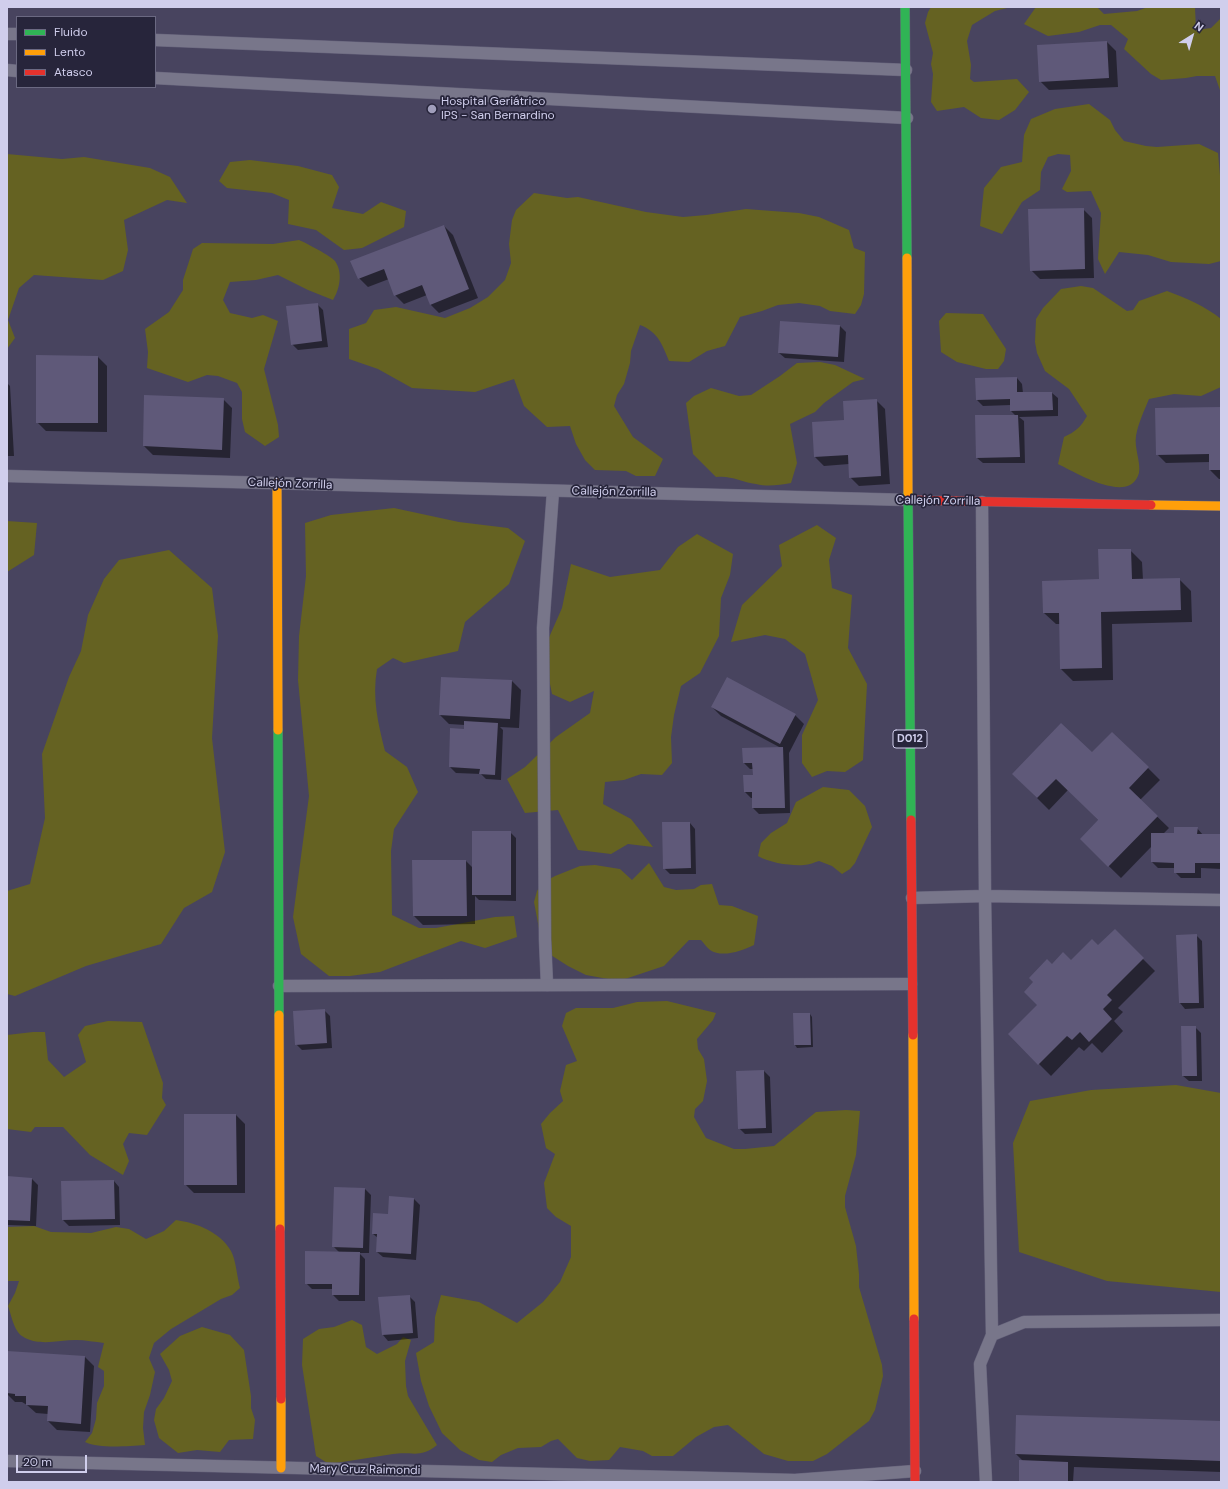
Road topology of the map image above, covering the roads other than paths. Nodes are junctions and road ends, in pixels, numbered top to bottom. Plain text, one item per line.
1 (905, 7) edge
2 (156, 40) edge
3 (906, 70) junction
4 (156, 78) edge
5 (907, 118) junction
6 (7, 476) edge
7 (277, 484) junction
8 (553, 491) junction
9 (908, 500) junction
10 (982, 502) junction
11 (1221, 506) edge
12 (985, 896) junction
13 (912, 898) junction
14 (1221, 900) edge
15 (911, 984) junction
16 (547, 985) junction
17 (279, 986) junction
18 (1221, 1320) edge
19 (992, 1335) junction
20 (7, 1461) edge
21 (282, 1468) junction
22 (915, 1476) edge
23 (986, 1482) edge

1 - 3 main road, D012
2 - 3 street
3 - 5 main road, D012
4 - 5 street
5 - 9 main road, D012
6 - 7 street, Callejón Zorrilla
7 - 8 street, Callejón Zorrilla
7 - 17 main road
8 - 9 street, Callejón Zorrilla
8 - 16 street
9 - 10 main road, Callejón Zorrilla
9 - 13 main road, D012
10 - 11 main road, Callejón Zorrilla
10 - 12 street
12 - 13 street
12 - 14 street
12 - 19 street
13 - 15 main road, D012
15 - 16 street
15 - 22 main road, D012
16 - 17 street
17 - 21 main road
18 - 19 street
19 - 23 street
20 - 21 street, Mary Cruz Raimondi
21 - 22 street, Mary Cruz Raimondi

